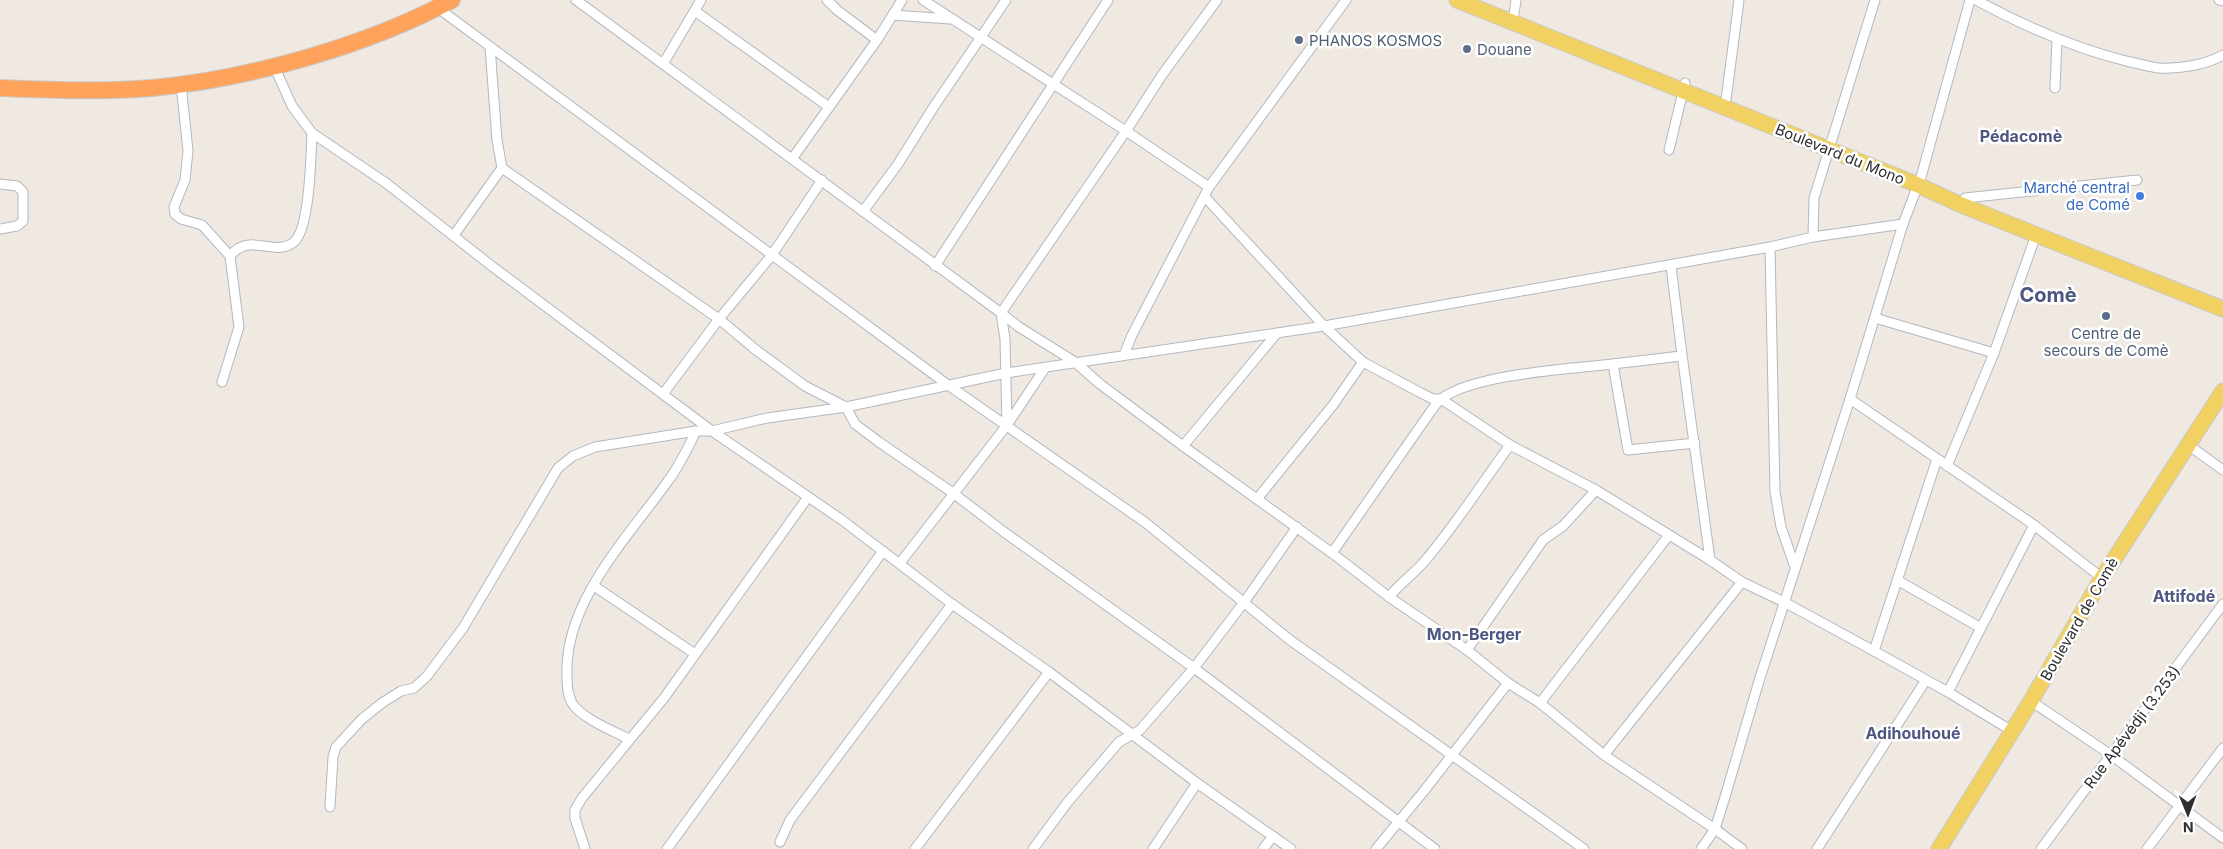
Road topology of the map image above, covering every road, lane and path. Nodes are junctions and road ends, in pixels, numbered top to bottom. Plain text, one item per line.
1 (576, 0) edge
2 (701, 0) edge
3 (827, 0) edge
4 (902, 0) edge
5 (923, 0) edge
6 (1006, 0) edge
7 (1108, 0) edge
8 (1217, 0) edge
9 (1346, 0) edge
10 (1457, 0) edge
11 (1480, 0) edge
12 (1739, 0) edge
13 (1875, 0) edge
14 (1970, 0) edge
15 (1976, 0) edge
16 (2219, 0) edge
17 (2223, 2) edge
18 (445, 4) edge
19 (1515, 7) edge
20 (694, 11) junction
21 (893, 15) junction
22 (952, 20) junction
23 (982, 38) junction
24 (877, 40) junction
25 (2057, 40) junction
26 (490, 47) junction
27 (2223, 55) edge
28 (663, 64) junction
29 (274, 66) junction
30 (181, 84) junction
31 (1054, 84) junction
32 (1683, 87) junction
33 (0, 88) edge
34 (2055, 88) dead end
35 (1726, 100) junction
36 (829, 107) junction
37 (1126, 131) junction
38 (312, 133) junction
39 (1831, 147) junction
40 (1669, 150) dead end
41 (792, 159) junction
42 (502, 168) junction
43 (822, 180) junction
44 (2137, 180) dead end
45 (1920, 181) junction
46 (0, 184) edge
47 (1209, 187) junction
48 (1205, 197) junction
49 (1964, 198) junction
50 (864, 210) junction
51 (1903, 224) junction
52 (0, 229) edge
53 (454, 235) junction
54 (2036, 235) junction
55 (1813, 237) junction
56 (1770, 247) junction
57 (772, 255) junction
58 (230, 256) junction
59 (1671, 264) junction
60 (936, 266) junction
61 (2223, 302) edge
62 (2223, 309) edge
63 (1001, 313) junction
64 (1875, 318) junction
65 (718, 319) junction
66 (1324, 326) junction
67 (1277, 333) junction
68 (1994, 353) junction
69 (1124, 355) junction
70 (1681, 356) junction
71 (1075, 362) junction
72 (1363, 362) junction
73 (1612, 364) junction
74 (1045, 368) junction
75 (1006, 372) junction
76 (222, 382) dead end
77 (948, 385) junction
78 (2223, 391) edge
79 (663, 394) junction
80 (1850, 398) junction
81 (1441, 399) junction
82 (846, 407) junction
83 (1007, 425) junction
84 (712, 430) junction
85 (696, 431) junction
86 (1695, 443) junction
87 (2187, 444) junction
88 (1510, 445) junction
89 (1183, 446) junction
90 (1936, 459) junction
91 (1947, 466) junction
92 (2223, 470) edge
93 (1596, 490) junction
94 (953, 493) junction
95 (808, 497) junction
96 (1257, 499) junction
97 (2034, 525) junction
98 (1297, 527) junction
99 (1669, 534) junction
100 (883, 551) junction
101 (1332, 552) junction
102 (1710, 560) junction
103 (900, 563) junction
104 (1795, 567) junction
105 (2102, 578) junction
106 (1897, 580) junction
107 (1742, 582) junction
108 (594, 586) junction
109 (1389, 597) junction
110 (1245, 601) junction
111 (1784, 602) junction
112 (952, 604) junction
113 (2223, 604) edge
114 (1981, 628) junction
115 (1467, 650) junction
116 (1874, 651) junction
117 (695, 654) junction
118 (1194, 668) junction
119 (1049, 672) junction
120 (1926, 680) junction
121 (1508, 683) junction
122 (1948, 692) junction
123 (2032, 700) junction
124 (1540, 703) junction
125 (2012, 731) junction
126 (1133, 735) junction
127 (629, 739) junction
128 (2223, 748) edge
129 (1451, 755) junction
130 (1604, 755) junction
131 (2111, 755) junction
132 (1197, 783) junction
133 (330, 807) dead end
134 (2179, 807) junction
135 (1398, 823) junction
136 (1715, 829) junction
137 (1274, 836) junction
138 (2223, 838) edge
139 (780, 842) dead end
140 (585, 849) edge
141 (667, 849) edge
142 (915, 849) edge
143 (1033, 849) edge
144 (1153, 849) edge
145 (1264, 849) edge
146 (1291, 849) edge
147 (1376, 849) edge
148 (1435, 849) edge
149 (1584, 849) edge
150 (1701, 849) edge
151 (1742, 849) edge
152 (1817, 849) edge
153 (1939, 849) edge
154 (2041, 849) edge
155 (2147, 849) edge

1 - 28 street
2 - 20 street
3 - 24 street
4 - 21 street
5 - 22 street
6 - 23 street
7 - 31 street
8 - 37 street
9 - 47 street
10 - 32 main road, Boulevard du Mono
11 - 19 main road, Boulevard du Mono
12 - 35 street
13 - 39 street
14 - 45 street
15 - 25 street
16 - 17 street
18 - 26 street
18 - 29 highway
19 - 32 main road, Boulevard du Mono
20 - 28 street
20 - 36 street
21 - 22 street
21 - 24 street
22 - 23 street
23 - 31 street
23 - 50 street
24 - 36 street
25 - 27 street
25 - 34 street
26 - 42 street
26 - 57 street
28 - 41 street
29 - 30 highway
29 - 38 street
30 - 33 highway
30 - 58 street
31 - 37 street
31 - 60 street
32 - 35 main road, Boulevard du Mono
32 - 39 main road, Boulevard du Mono
32 - 40 street
35 - 39 main road, Boulevard du Mono
36 - 41 street
37 - 47 street
37 - 63 street
38 - 53 street
38 - 58 street
39 - 45 main road, Boulevard du Mono
39 - 55 street
41 - 43 street
42 - 53 street
42 - 65 street
43 - 50 street
43 - 57 street
44 - 49 street
45 - 49 main road, Boulevard du Mono
45 - 51 street
45 - 54 main road, Boulevard du Mono
46 - 52 street
47 - 48 street
48 - 66 street
48 - 69 street
49 - 61 main road, Boulevard du Mono
50 - 60 street
51 - 55 street
51 - 64 street
53 - 79 street
54 - 62 main road, Boulevard du Mono
54 - 68 street
55 - 56 street
56 - 59 street
56 - 104 street
57 - 65 street
57 - 77 street
58 - 76 street
59 - 66 street
59 - 70 street
60 - 63 street
63 - 71 street
63 - 75 street
64 - 68 street
64 - 80 street
65 - 79 street
65 - 82 street
66 - 67 street
66 - 72 street
67 - 69 street
67 - 89 street
68 - 91 street
69 - 71 street
70 - 73 street
70 - 86 street
71 - 74 street
71 - 89 street
72 - 81 street
72 - 96 street
73 - 81 street
73 - 86 street
74 - 75 street
74 - 83 street
75 - 77 street
75 - 83 street
77 - 82 street
77 - 83 street
78 - 87 main road, Boulevard de Comè
79 - 84 street
80 - 90 street
80 - 104 street
81 - 88 street
81 - 101 street
82 - 84 street
82 - 94 street
83 - 94 street
83 - 110 street
84 - 85 street
84 - 95 street
85 - 108 street
85 - 133 street
86 - 102 street
87 - 92 street
87 - 105 main road, Boulevard de Comè
88 - 93 street
88 - 109 street
89 - 96 street
90 - 91 street
90 - 106 street
91 - 97 street
93 - 99 street
93 - 115 street
94 - 103 street
94 - 118 street
95 - 100 street
95 - 117 street
96 - 98 street
97 - 105 street
97 - 114 street
98 - 101 street
98 - 110 street
99 - 102 street
99 - 124 street
100 - 103 street
100 - 141 street
101 - 109 street
102 - 107 street
103 - 112 street
104 - 111 street
105 - 123 main road, Boulevard de Comè
106 - 114 street
106 - 116 street
107 - 111 street
107 - 130 street
108 - 117 street
108 - 127 street
109 - 115 street
110 - 118 street
110 - 129 street
111 - 116 street
111 - 136 street
112 - 119 street
112 - 139 street
113 - 131 street, Rue Apévédji (3.253)
114 - 122 street
115 - 121 street
116 - 120 street
117 - 127 street
118 - 126 street
118 - 135 street
119 - 126 street
119 - 142 street
120 - 122 street
120 - 152 street
121 - 124 street
121 - 129 street
122 - 125 street
123 - 125 main road, Boulevard de Comè
123 - 131 street
124 - 130 street
125 - 153 main road, Boulevard de Comè
126 - 132 street
126 - 143 street
127 - 140 street
128 - 134 street
129 - 135 street
129 - 149 street
130 - 136 street
131 - 134 street
131 - 154 street, Rue Apévédji (3.253)
132 - 137 street
132 - 144 street
134 - 138 street
134 - 155 street
135 - 147 street
135 - 148 street
136 - 150 street
136 - 151 street
137 - 145 street
137 - 146 street

